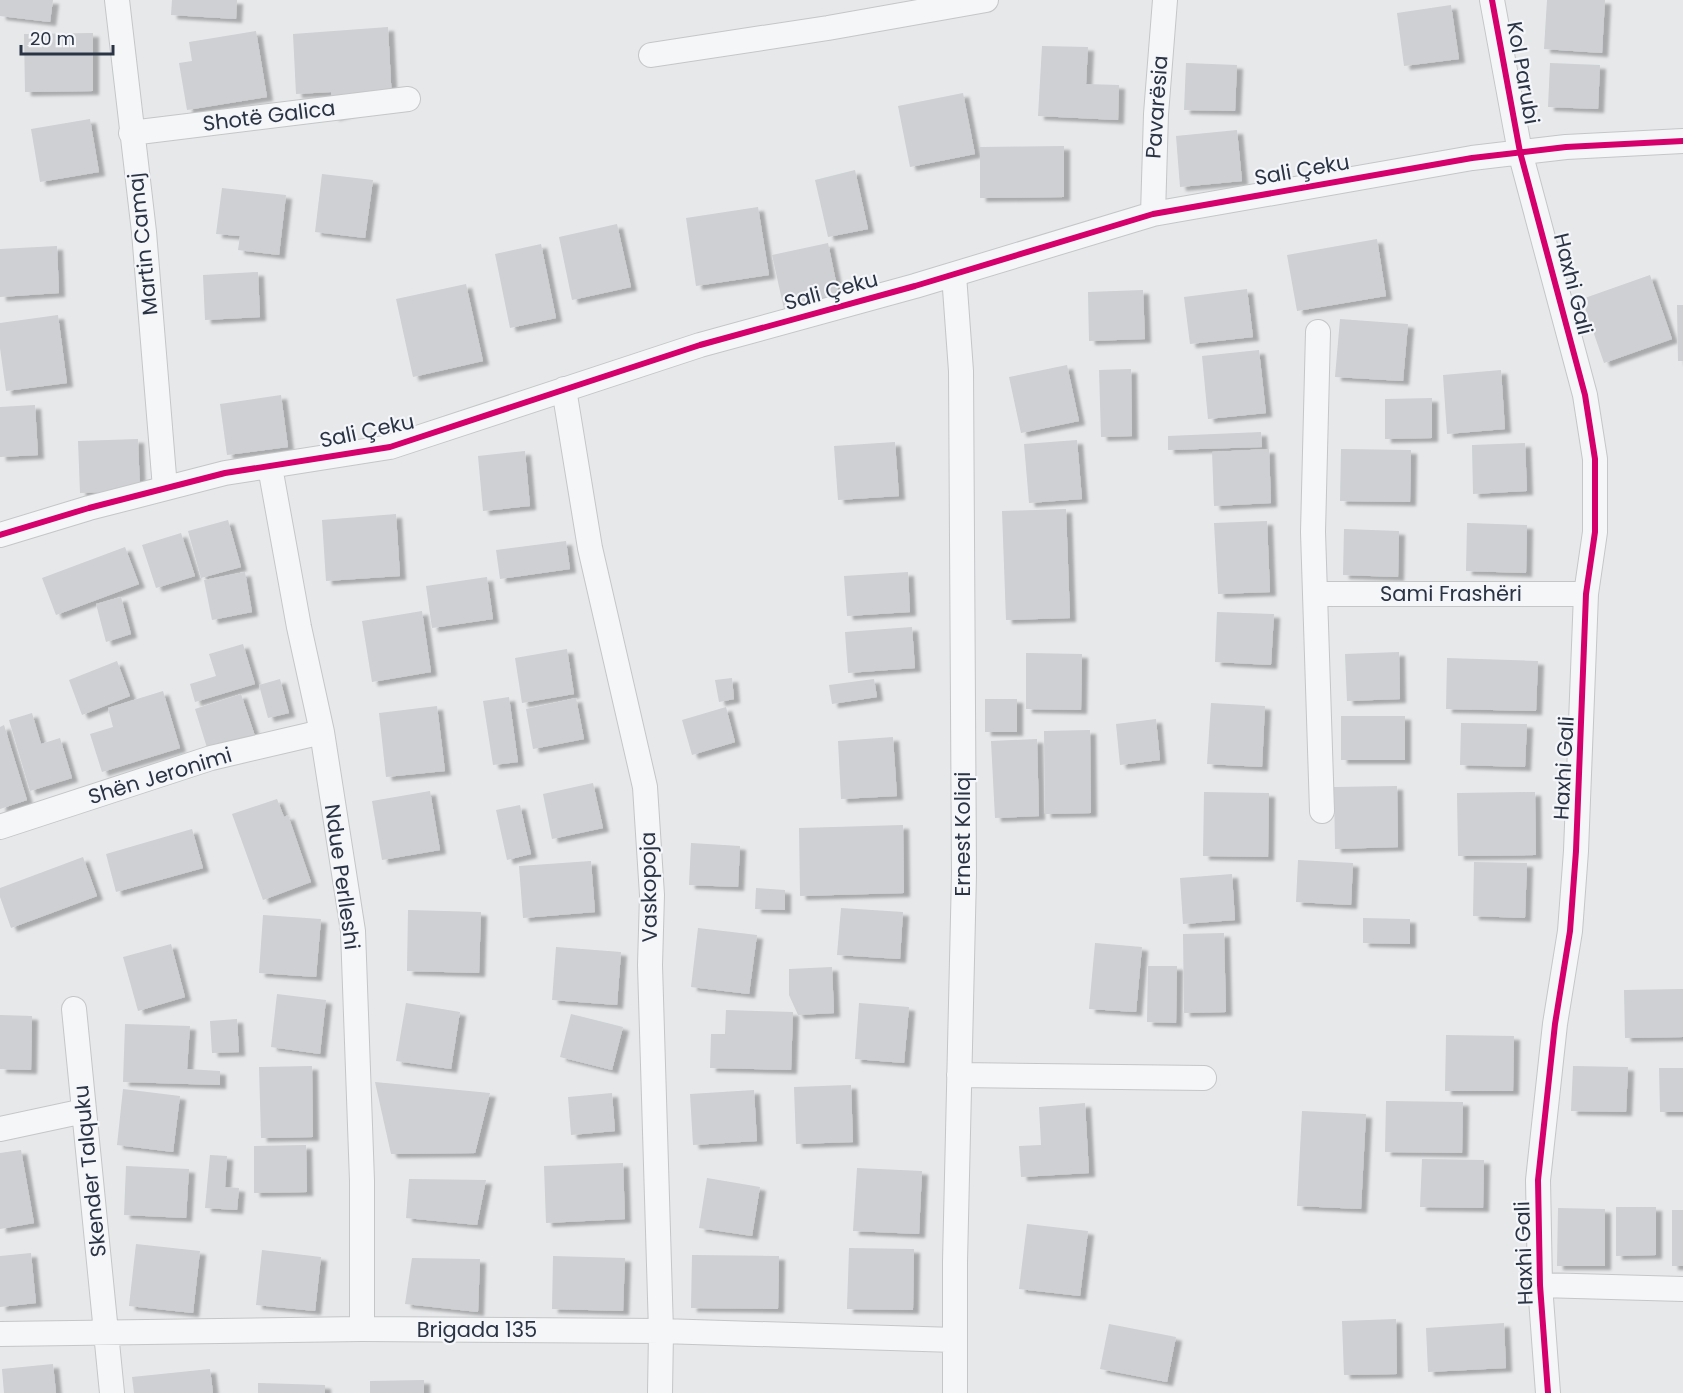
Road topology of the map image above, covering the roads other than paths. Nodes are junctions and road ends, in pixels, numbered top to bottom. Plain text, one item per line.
1 (117, 0) edge
2 (986, 0) edge
3 (1164, 0) edge
4 (1492, 0) edge
5 (651, 55) dead end
6 (408, 99) dead end
7 (131, 133) junction
8 (1683, 141) edge
9 (1520, 152) junction
10 (1153, 214) junction
11 (954, 275) junction
12 (1318, 333) dead end
13 (564, 389) junction
14 (270, 467) junction
15 (165, 488) junction
16 (0, 535) edge
17 (1316, 594) junction
18 (1586, 594) junction
19 (322, 732) junction
20 (1322, 811) dead end
21 (0, 827) edge
22 (74, 1009) dead end
23 (959, 1075) junction
24 (1204, 1078) dead end
25 (84, 1111) junction
26 (0, 1129) edge
27 (1540, 1285) junction
28 (1683, 1289) edge
29 (362, 1329) junction
30 (661, 1331) junction
31 (105, 1332) junction
32 (0, 1334) edge
33 (955, 1340) junction
34 (112, 1393) edge
35 (660, 1393) edge
36 (955, 1393) edge
37 (1548, 1393) edge

1 - 7 street, Martin Camaj
2 - 5 street
3 - 10 street, Pavarësia
4 - 9 street, Kol Parubi
6 - 7 street, Shotë Galica
7 - 15 street, Martin Camaj
8 - 9 street, Sali Çeku
9 - 10 street, Sali Çeku
9 - 18 street, Haxhi Gali
10 - 11 street, Sali Çeku
11 - 13 street, Sali Çeku
11 - 23 street, Ernest Koliqi
12 - 17 street
13 - 14 street, Sali Çeku
13 - 30 street, Vaskopoja
14 - 15 street, Sali Çeku
14 - 19 street, Ndue Perlleshi
15 - 16 street, Sali Çeku
17 - 18 street, Sami Frashëri
17 - 20 street
18 - 27 street, Haxhi Gali
19 - 21 street, Shën Jeronimi
19 - 29 street, Ndue Perlleshi
22 - 25 street, Skender Talquku
23 - 24 street
23 - 33 street, Ernest Koliqi
25 - 26 street
25 - 31 street, Skender Talquku
27 - 28 street
27 - 37 street, Haxhi Gali
29 - 30 street, Brigada 135
29 - 31 street, Brigada 135
30 - 33 street, Brigada 135
30 - 35 street, Vaskopoja
31 - 32 street, Brigada 135
31 - 34 street, Skender Talquku
33 - 36 street, Ernest Koliqi

